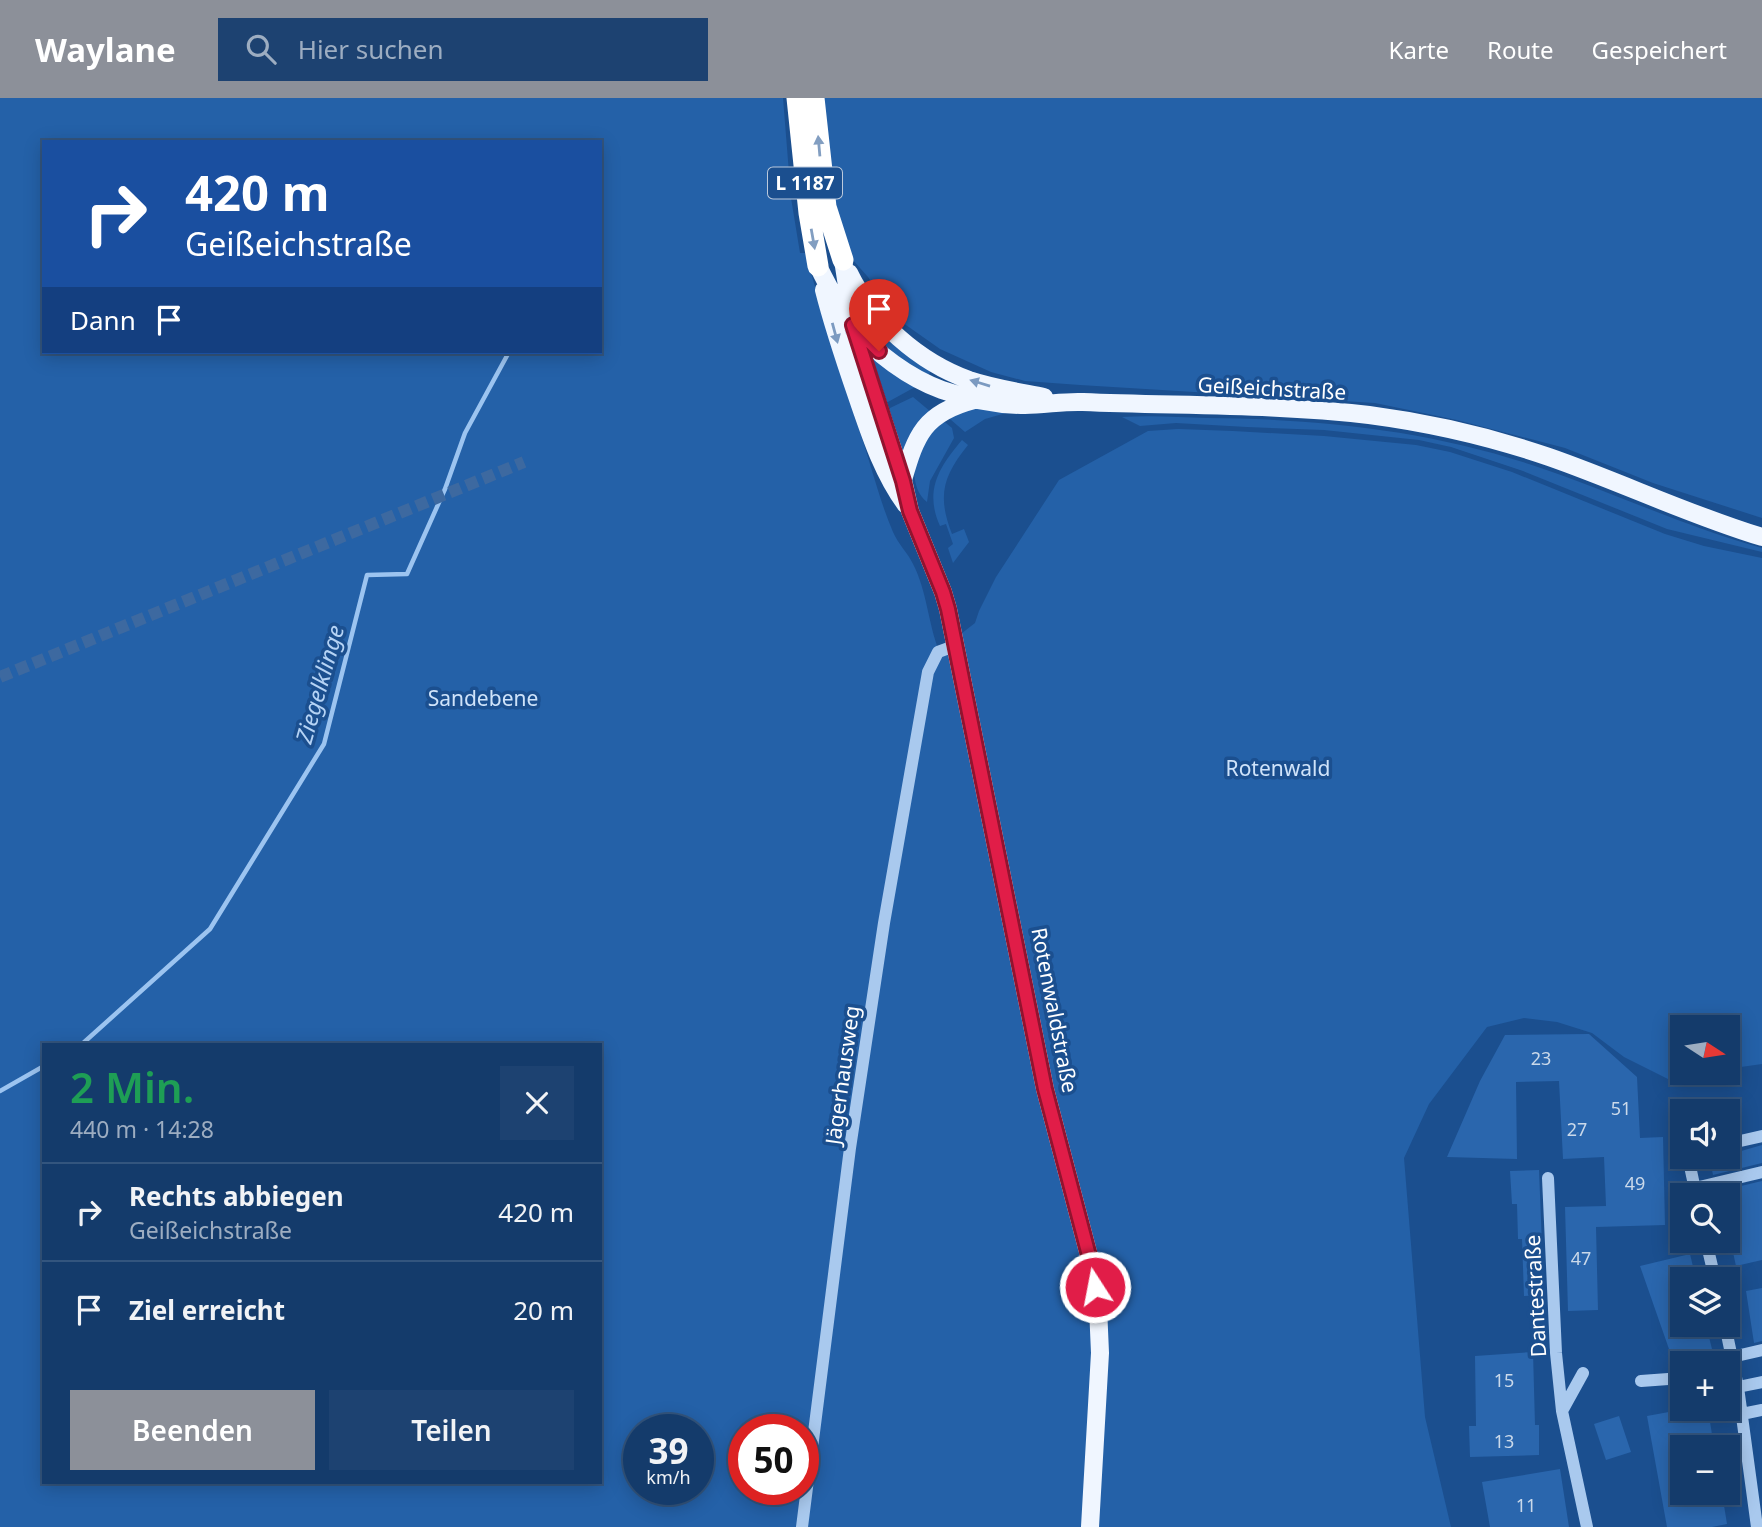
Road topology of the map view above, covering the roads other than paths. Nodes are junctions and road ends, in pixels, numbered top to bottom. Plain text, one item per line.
1 (797, 98) edge
2 (814, 98) edge
3 (843, 260) junction
4 (818, 266) junction
5 (853, 325) junction
6 (976, 399) junction
7 (1068, 402) junction
8 (903, 481) junction
9 (910, 511) junction
10 (1762, 537) edge
11 (957, 645) junction
12 (1762, 1136) edge
13 (1740, 1141) edge
14 (1762, 1172) edge
15 (1548, 1178) dead end
16 (1726, 1183) edge
17 (1762, 1350) edge
18 (1740, 1355) edge
19 (1583, 1373) dead end
20 (1670, 1379) edge
21 (1740, 1379) edge
22 (1641, 1381) dead end
23 (1762, 1382) edge
24 (1740, 1406) edge
25 (1762, 1410) edge
26 (1562, 1411) junction
27 (1742, 1414) junction
28 (1758, 1502) edge
29 (802, 1527) edge
30 (1090, 1527) edge
31 (1587, 1527) edge
32 (1757, 1527) edge

1 -> 4 highway, Rotenwaldstraße / L 1187
3 -> 2 highway, Rotenwaldstraße / L 1187
3 - 5 main road, Rotenwaldstraße
7 -> 3 main road, Rotenwaldstraße / L 1187
4 - 5 main road, Geißeichstraße / L 1187
4 -> 9 main road, Rotenwaldstraße
5 - 6 main road, Geißeichstraße / L 1187
5 - 8 main road, Rotenwaldstraße
6 - 7 main road, Geißeichstraße / L 1187
6 - 8 main road
7 - 10 main road, Geißeichstraße / L 1187
8 - 9 main road, Rotenwaldstraße
9 - 11 main road, Rotenwaldstraße
11 - 29 street, Jägerhausweg
11 - 30 main road, Rotenwaldstraße
12 - 13 street
14 - 16 street
15 - 26 street, Dantestraße
17 - 18 street
19 - 26 street
20 - 22 street
21 - 23 street
24 - 27 street
25 - 27 street
26 - 31 street, Dantestraße
27 - 28 street
28 - 32 street

